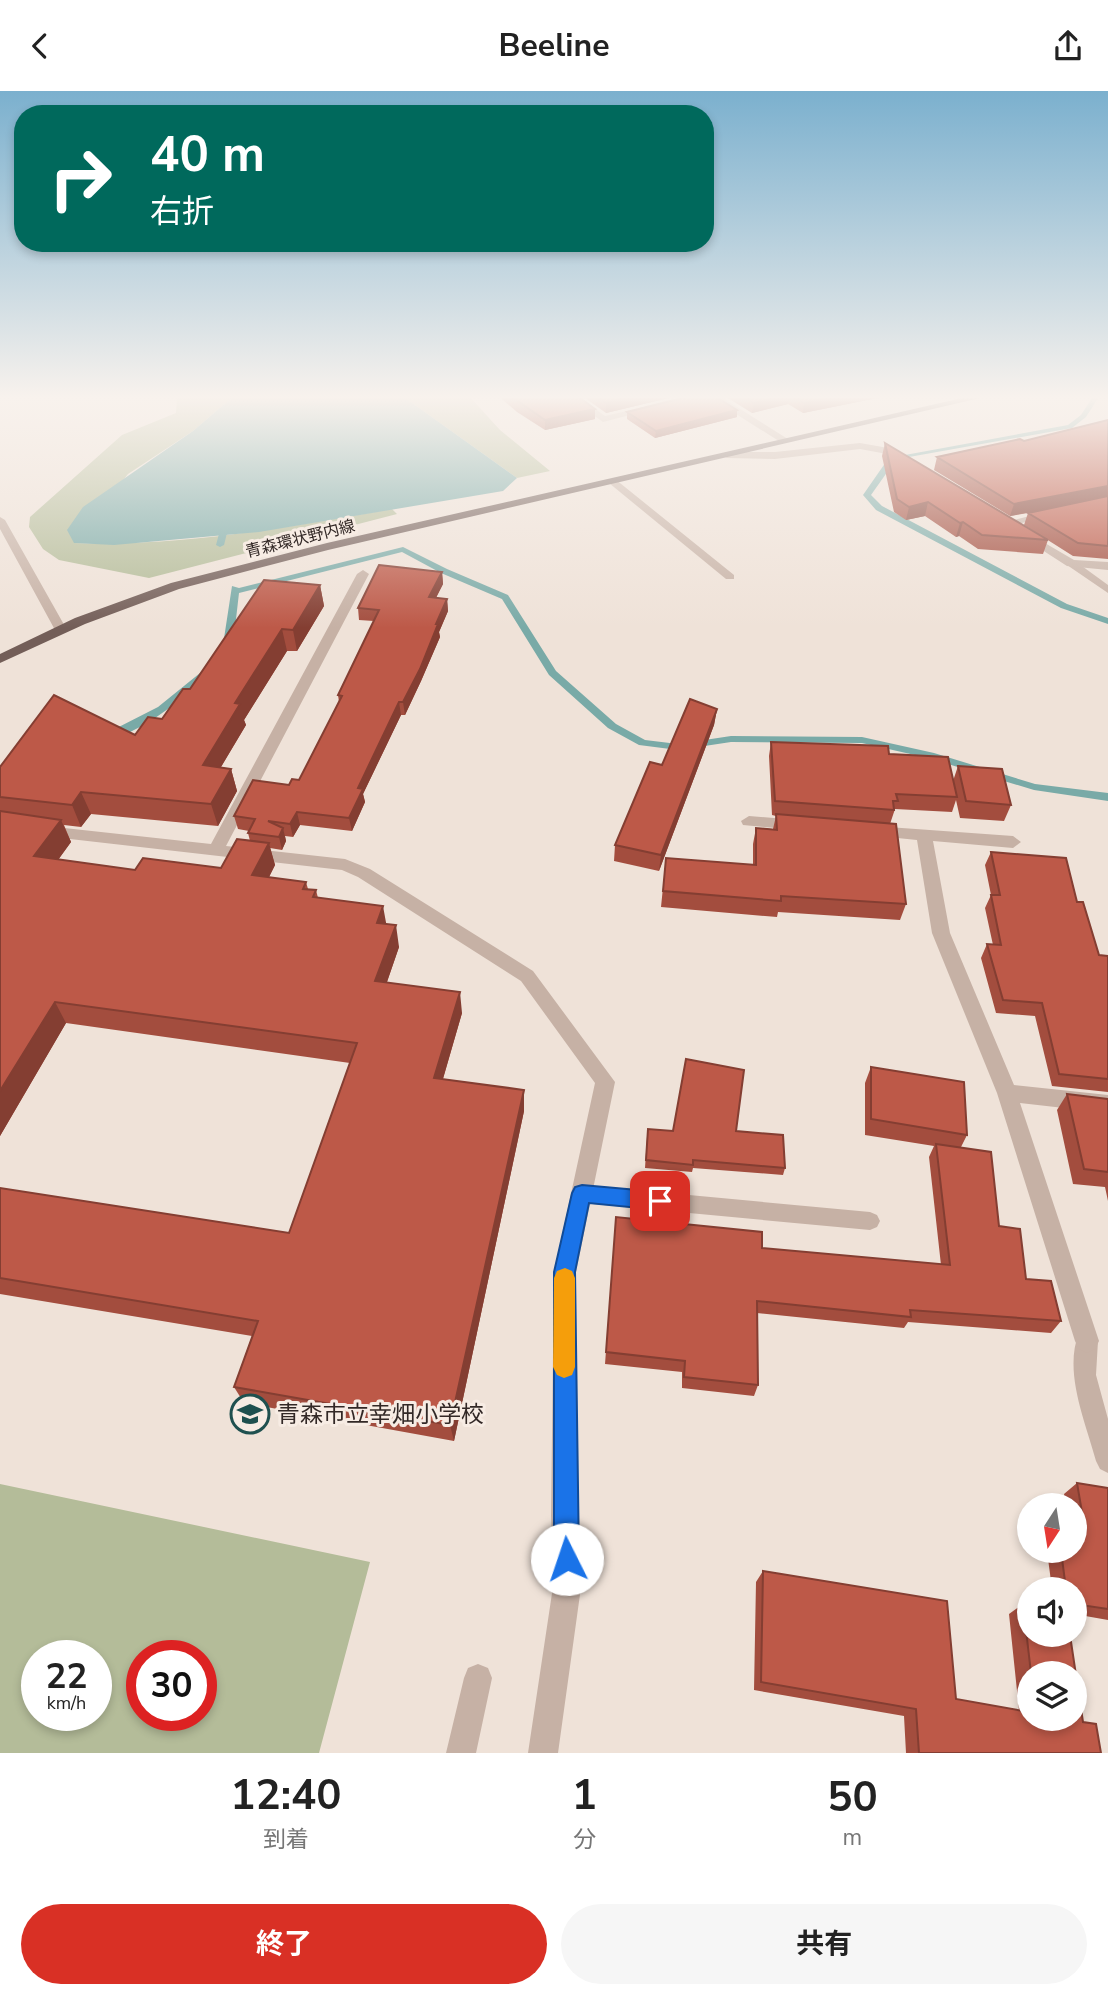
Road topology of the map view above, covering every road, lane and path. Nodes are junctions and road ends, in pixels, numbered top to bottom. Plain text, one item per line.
1 (649, 473) edge
2 (612, 481) junction
3 (1058, 513) edge
4 (996, 516) edge
5 (0, 520) edge
6 (1008, 523) junction
7 (1071, 563) junction
8 (1108, 566) edge
9 (363, 574) dead end
10 (730, 577) dead end
11 (1108, 590) edge
12 (61, 630) junction
13 (0, 659) edge
14 (749, 821) dead end
15 (0, 826) edge
16 (816, 826) edge
17 (857, 829) edge
18 (924, 835) junction
19 (1013, 842) dead end
20 (216, 850) junction
21 (1007, 1093) junction
22 (1108, 1104) edge
23 (582, 1193) junction
24 (870, 1221) dead end
25 (1087, 1341) joint
26 (1108, 1461) edge
27 (478, 1678) dead end
28 (461, 1753) edge
29 (543, 1753) edge

1 - 2 main road, 青森環状野内線
2 - 10 lane
2 - 12 main road, 青森環状野内線
3 - 6 street
4 - 6 street
5 - 12 lane
6 - 7 street
7 - 8 street
7 - 11 lane
9 - 20 street
12 - 13 main road, 青森環状野内線
14 - 16 street
15 - 20 street
17 - 18 street
18 - 19 street
18 - 21 street
20 - 23 street
21 - 22 street
21 - 25 street
23 - 24 lane
23 - 29 street
25 - 26 lane
27 - 28 street

